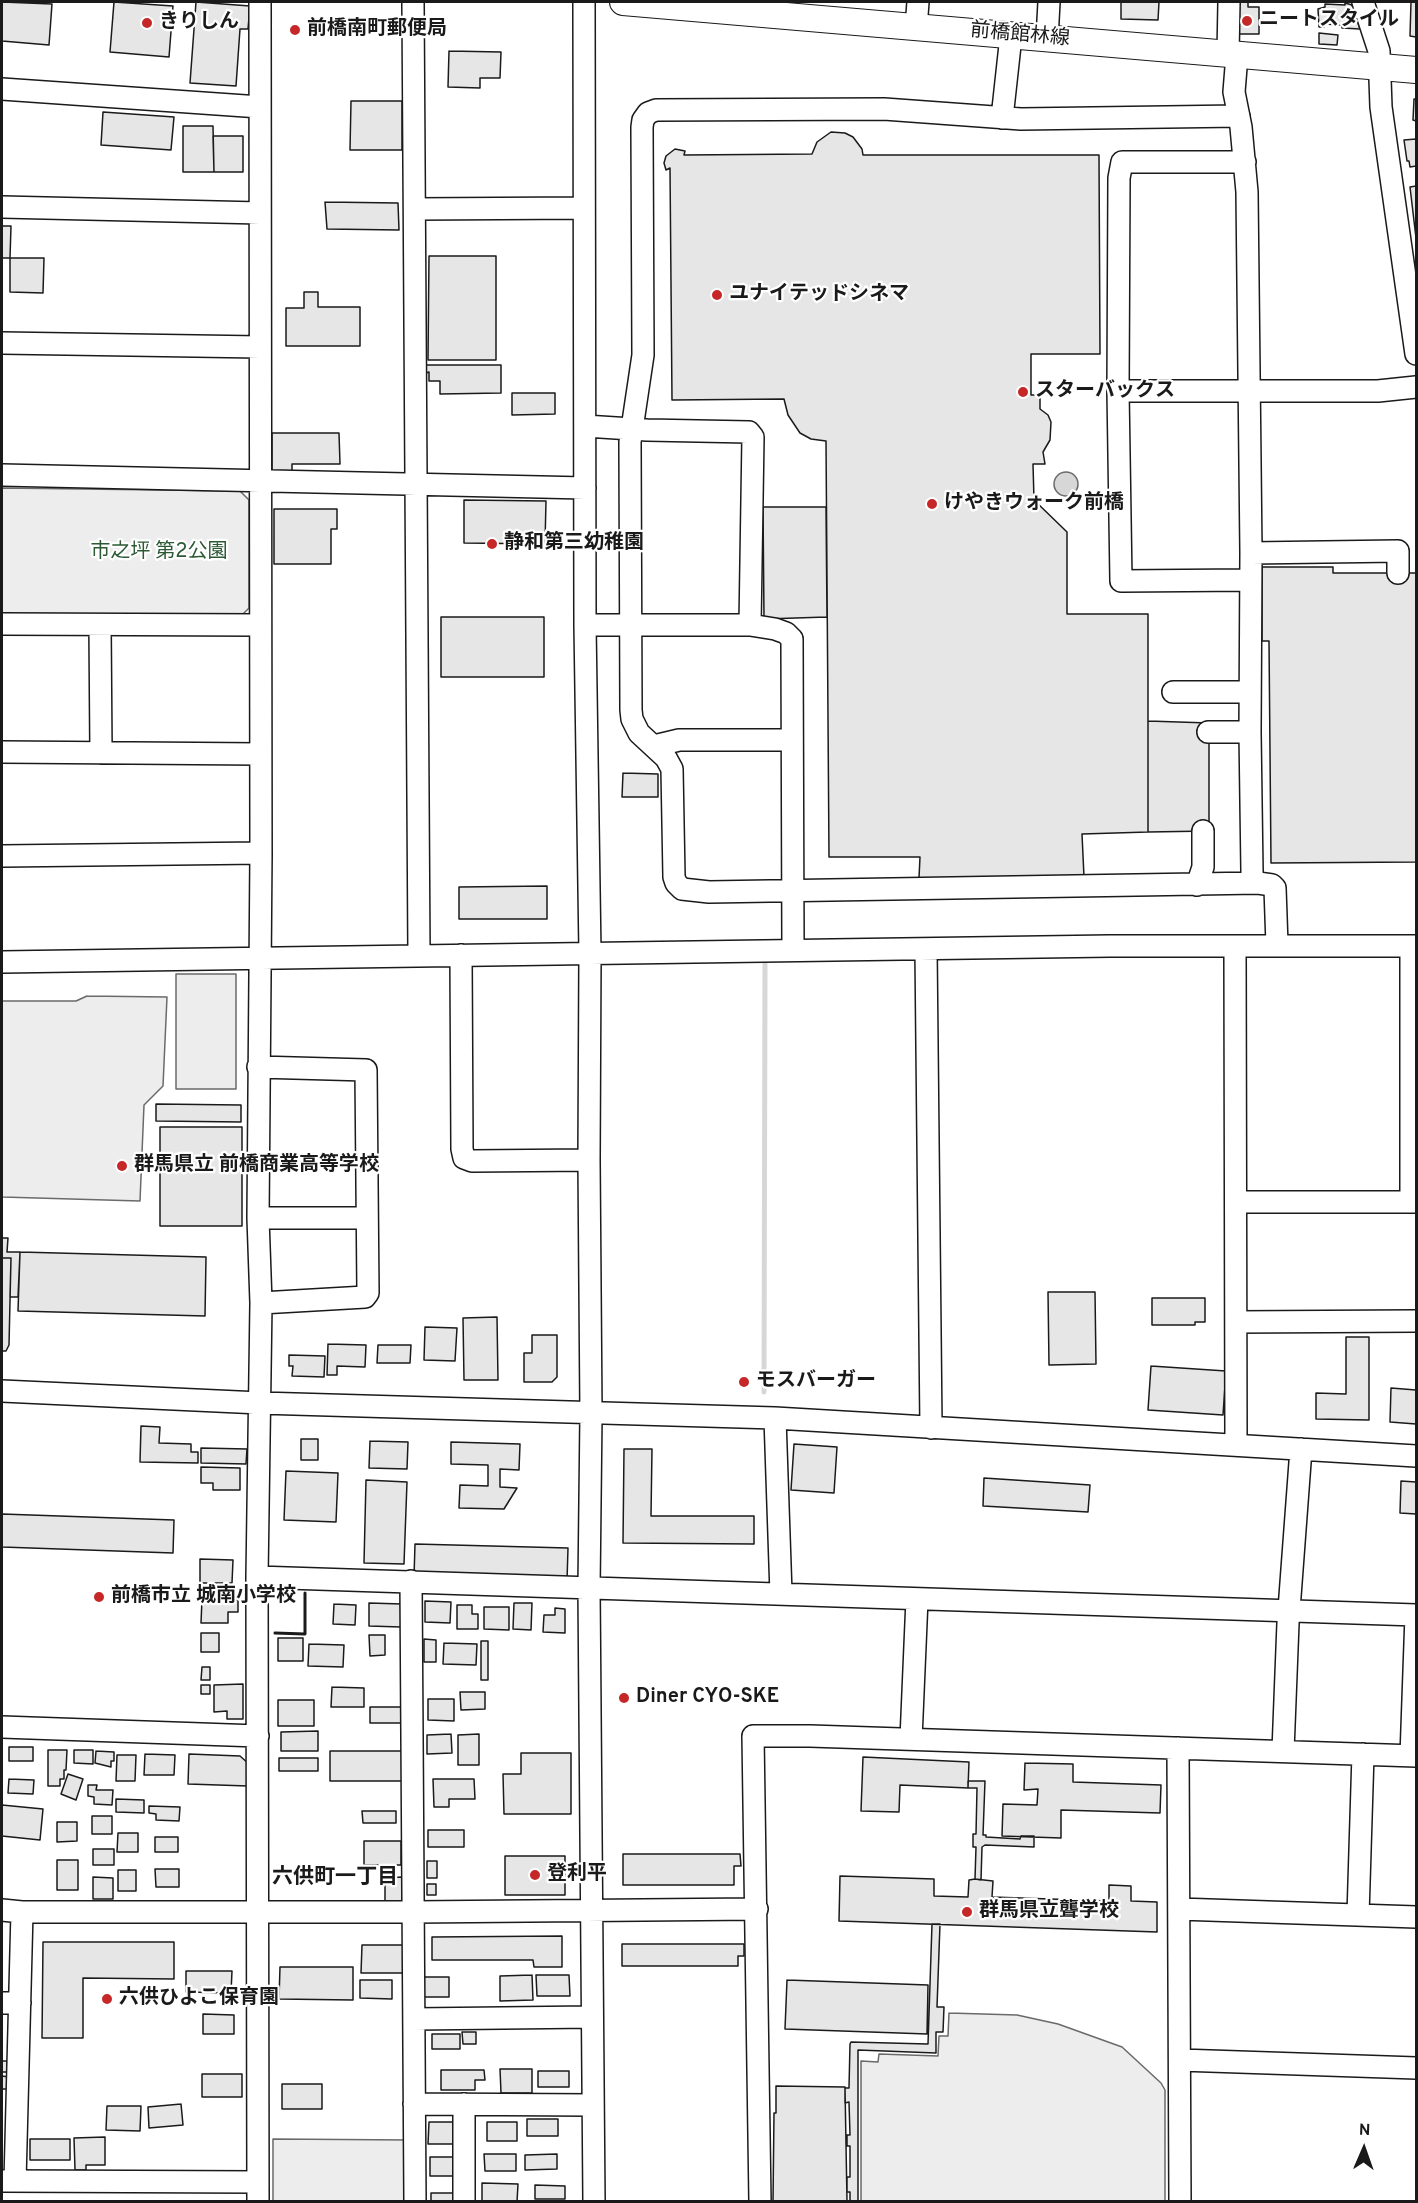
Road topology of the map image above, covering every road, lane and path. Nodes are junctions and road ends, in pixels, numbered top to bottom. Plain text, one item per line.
1 (260, 2) edge
2 (413, 2) edge
3 (584, 2) edge
4 (623, 2) edge
5 (918, 2) edge
6 (1049, 2) edge
7 (1230, 2) edge
8 (1363, 2) edge
9 (760, 7) edge
10 (916, 28) junction
11 (1011, 36) junction
12 (1047, 39) junction
13 (1233, 55) junction
14 (1380, 67) junction
15 (1416, 70) edge
16 (2, 89) edge
17 (260, 107) junction
18 (1239, 116) junction
19 (1002, 118) junction
20 (1245, 162) junction
21 (2, 207) edge
22 (584, 208) junction
23 (415, 209) junction
24 (260, 213) junction
25 (1411, 272) edge
26 (2, 343) edge
27 (260, 347) junction
28 (1416, 354) edge
29 (1416, 387) edge
30 (1118, 391) junction
31 (1249, 391) junction
32 (585, 426) junction
33 (632, 429) junction
34 (2, 475) edge
35 (260, 481) junction
36 (417, 483) junction
37 (585, 488) junction
38 (1251, 553) junction
39 (1398, 573) dead end
40 (1249, 580) junction
41 (2, 624) edge
42 (100, 625) junction
43 (260, 625) junction
44 (585, 625) junction
45 (630, 625) junction
46 (750, 625) junction
47 (1173, 692) dead end
48 (1250, 692) junction
49 (1208, 732) dead end
50 (1250, 732) junction
51 (792, 740) junction
52 (654, 746) junction
53 (2, 752) edge
54 (101, 753) junction
55 (260, 754) junction
56 (1203, 831) dead end
57 (261, 853) junction
58 (2, 856) edge
59 (1258, 883) junction
60 (1203, 885) junction
61 (792, 889) junction
62 (1277, 945) junction
63 (1235, 946) junction
64 (1414, 946) edge
65 (926, 949) junction
66 (793, 950) junction
67 (590, 953) junction
68 (461, 955) junction
69 (419, 956) junction
70 (260, 958) junction
71 (2, 962) edge
72 (258, 1067) junction
73 (589, 1160) junction
74 (1236, 1202) junction
75 (1414, 1202) edge
76 (258, 1218) junction
77 (367, 1218) junction
78 (261, 1303) junction
79 (1416, 1321) edge
80 (1236, 1322) junction
81 (2, 1391) edge
82 (260, 1403) junction
83 (591, 1414) junction
84 (775, 1418) junction
85 (931, 1428) junction
86 (1236, 1445) junction
87 (1301, 1449) junction
88 (1416, 1456) edge
89 (257, 1577) junction
90 (411, 1581) junction
91 (589, 1588) junction
92 (781, 1594) junction
93 (917, 1599) junction
94 (1290, 1611) junction
95 (1416, 1615) edge
96 (2, 1727) edge
97 (258, 1736) junction
98 (911, 1739) junction
99 (1178, 1748) junction
100 (1283, 1751) junction
101 (1363, 1754) junction
102 (1414, 1756) edge
103 (757, 1909) junction
104 (1179, 1909) junction
105 (592, 1910) junction
106 (12, 1911) edge
107 (259, 1911) junction
108 (414, 1912) junction
109 (1358, 1915) junction
110 (1416, 1917) edge
111 (11, 2003) edge
112 (592, 2017) junction
113 (414, 2019) junction
114 (1180, 2060) junction
115 (1416, 2067) edge
116 (414, 2104) junction
117 (464, 2104) junction
118 (592, 2105) junction
119 (8, 2181) edge
120 (258, 2192) edge
121 (415, 2202) edge
122 (464, 2202) edge
123 (594, 2202) edge
124 (760, 2202) edge
125 (1180, 2202) edge

1 - 17 street
2 - 23 street
3 - 22 street
4 - 9 main road, 前橋館林線
5 - 10 street
6 - 12 street
7 - 13 street
8 - 14 street
9 - 10 main road, 前橋館林線
10 - 11 main road, 前橋館林線
11 - 12 main road, 前橋館林線
11 - 19 street
12 - 13 main road, 前橋館林線
13 - 14 main road, 前橋館林線
13 - 18 street
14 - 15 main road, 前橋館林線
14 - 25 street
16 - 17 street
17 - 24 street
18 - 19 street
18 - 20 street
19 - 33 street
20 - 30 street
20 - 31 street
21 - 24 street
22 - 23 street
22 - 32 street
23 - 36 street
24 - 27 street
25 - 28 street
26 - 27 street
27 - 35 street
29 - 31 street
30 - 31 street
30 - 40 street
31 - 38 street
32 - 33 street
32 - 37 street
33 - 45 street
33 - 46 street
34 - 35 street
35 - 36 street
35 - 43 street
36 - 37 street
36 - 69 street
37 - 44 street
38 - 39 street
38 - 40 street
40 - 48 street
41 - 42 street
42 - 43 street
42 - 54 street
43 - 55 street
44 - 45 street
44 - 67 street
45 - 46 street
45 - 52 street
46 - 51 street
47 - 48 street
48 - 50 street
49 - 50 street
50 - 59 street
51 - 52 street
51 - 61 street
52 - 61 street
53 - 54 street
54 - 55 street
55 - 57 street
56 - 60 street
57 - 58 street
57 - 70 street
59 - 60 street
59 - 62 street
60 - 61 street
61 - 66 street
62 - 63 street
62 - 64 street
63 - 65 street
63 - 74 street
64 - 75 street
65 - 66 street
65 - 85 street
66 - 67 street
67 - 68 street
67 - 73 street
68 - 69 street
68 - 73 street
69 - 70 street
70 - 71 street
70 - 72 street
72 - 76 street
72 - 77 street
73 - 83 street
74 - 75 street
74 - 80 street
76 - 77 street
76 - 78 street
77 - 78 street
78 - 82 street
79 - 80 street
80 - 86 street
81 - 82 street
82 - 83 street
82 - 89 street
83 - 84 street
83 - 91 street
84 - 85 street
84 - 92 street
85 - 86 street
86 - 87 street
87 - 88 street
87 - 94 street
89 - 90 street
89 - 97 street
90 - 91 street
90 - 108 street
91 - 92 street
91 - 105 street
92 - 93 street
93 - 94 street
93 - 98 street
94 - 95 street
94 - 100 street
95 - 102 street
96 - 97 street
97 - 107 street
98 - 99 street
98 - 103 street
99 - 100 street
99 - 104 street
100 - 101 street
101 - 102 street
101 - 109 street
103 - 105 street
103 - 124 street
104 - 109 street
104 - 114 street
105 - 108 street
105 - 112 street
106 - 107 street
106 - 111 street
107 - 108 street
107 - 120 street
108 - 113 street
109 - 110 street
111 - 119 street
112 - 113 street
112 - 118 street
113 - 116 street
114 - 115 street
114 - 125 street
116 - 117 street
116 - 121 street
117 - 118 street
117 - 122 street
118 - 123 street
119 - 120 street

